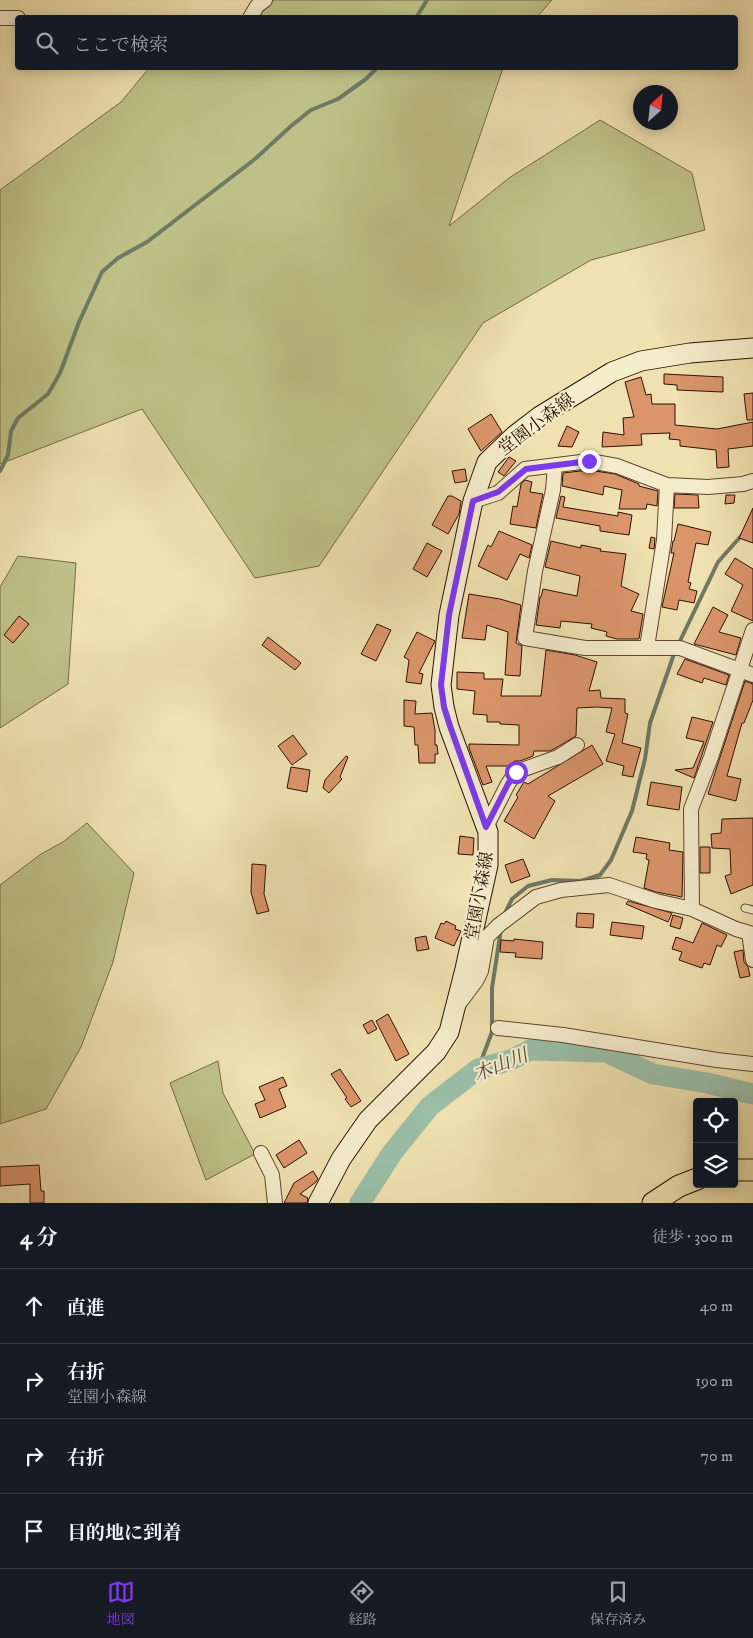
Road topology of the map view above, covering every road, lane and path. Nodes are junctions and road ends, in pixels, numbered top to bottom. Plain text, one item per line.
1 (265, 0) edge
2 (252, 15) edge
3 (0, 18) edge
4 (15, 18) edge
5 (753, 348) edge
6 (555, 464) junction
7 (753, 481) edge
8 (667, 485) junction
9 (473, 501) junction
10 (753, 630) edge
11 (647, 647) junction
12 (739, 670) junction
13 (753, 675) edge
14 (578, 745) dead end
15 (486, 827) junction
16 (744, 908) dead end
17 (692, 909) junction
18 (753, 910) edge
19 (751, 934) edge
20 (753, 960) edge
21 (456, 1007) junction
22 (498, 1028) dead end
23 (753, 1064) edge
24 (261, 1153) dead end
25 (738, 1170) edge
26 (753, 1170) edge
27 (693, 1181) edge
28 (275, 1203) edge
29 (318, 1203) edge
30 (653, 1203) edge

1 - 2 street
3 - 4 street
5 - 9 main road, 堂園小森線
6 - 8 street
6 - 9 street
6 - 11 street
7 - 8 street
8 - 11 street
9 - 15 main road, 堂園小森線
10 - 12 street
11 - 12 street
12 - 13 street
12 - 17 street
14 - 15 street
15 - 21 main road, 堂園小森線
16 - 18 lane
17 - 19 street
17 - 21 street
19 - 20 street
21 - 29 main road, 堂園小森線
22 - 23 street
24 - 28 street
25 - 26 main road
27 - 30 main road

